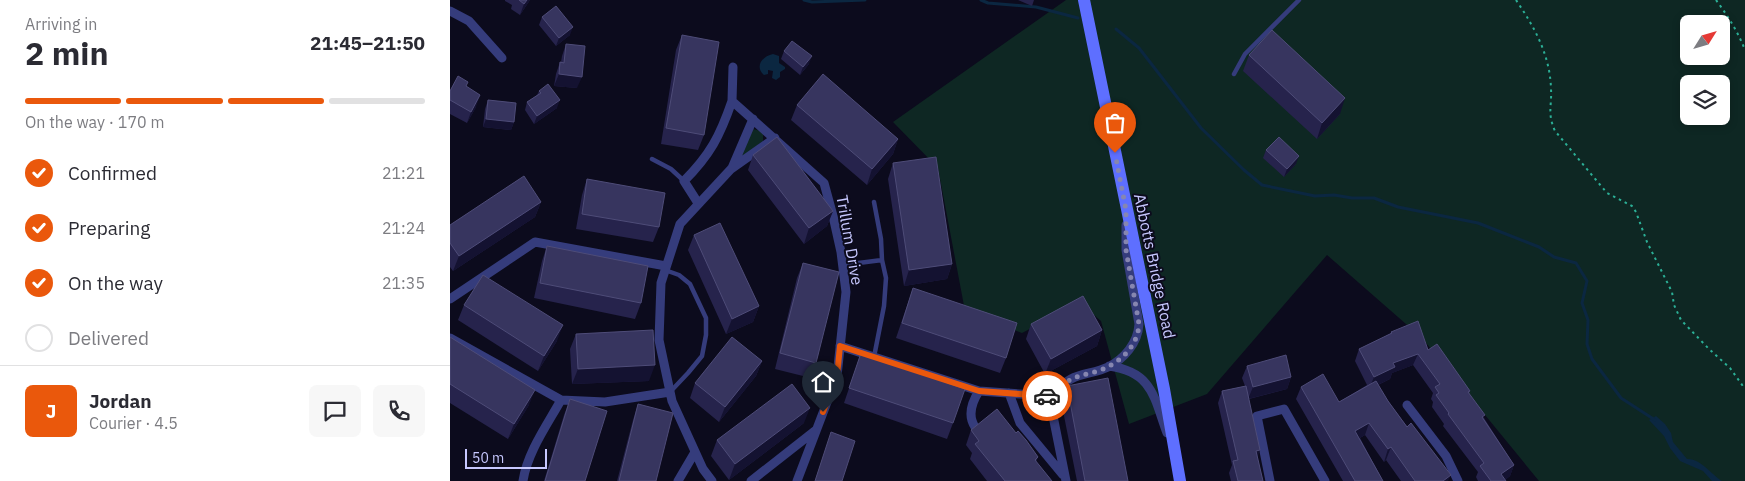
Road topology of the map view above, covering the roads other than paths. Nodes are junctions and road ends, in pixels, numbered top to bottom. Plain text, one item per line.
1 (1084, 0) edge
2 (1299, 0) edge
3 (450, 10) edge
4 (502, 58) dead end
5 (733, 67) dead end
6 (1234, 74) dead end
7 (732, 101) junction
8 (753, 119) junction
9 (775, 138) junction
10 (652, 159) dead end
11 (732, 169) junction
12 (684, 181) junction
13 (874, 202) dead end
14 (698, 203) junction
15 (1126, 210) junction
16 (882, 260) junction
17 (842, 265) junction
18 (666, 268) junction
19 (450, 300) edge
20 (450, 338) edge
21 (840, 346) junction
22 (874, 357) junction
23 (1109, 366) junction
24 (979, 391) junction
25 (670, 392) junction
26 (1009, 393) junction
27 (1049, 396) junction
28 (561, 400) junction
29 (1407, 405) dead end
30 (975, 427) edge
31 (816, 430) junction
32 (1175, 448) junction
33 (695, 452) junction
34 (1066, 479) edge
35 (523, 481) edge
36 (678, 481) edge
37 (712, 481) edge
38 (751, 481) edge
39 (797, 481) edge
40 (1180, 481) edge
41 (1270, 481) edge
42 (1325, 481) edge
43 (1458, 481) edge

1 - 15 main road, Abbotts Bridge Road
2 - 6 lane
3 - 4 street
5 - 7 street
7 - 8 street, Trillum Drive
7 - 12 street
8 - 9 street, Trillum Drive
8 - 11 street
9 - 11 street
9 - 17 street, Trillum Drive
10 - 12 lane
11 - 14 street
12 - 14 street
13 - 16 lane
14 - 18 street
15 - 23 street
15 - 32 main road, Abbotts Bridge Road
16 - 17 lane
16 - 22 lane
17 - 21 street, Trillum Drive
18 - 19 street
18 - 25 street
18 - 25 lane
20 - 28 street
21 - 22 street
21 - 31 street, Trillum Drive
22 - 24 street
23 - 27 street
23 - 32 street
24 - 26 street
24 - 30 street
25 - 28 street
25 - 33 street
26 - 27 street
26 - 34 street
27 - 34 street
28 - 35 street
29 - 43 street
31 - 38 street
31 - 39 street, Trillum Drive
32 - 40 main road, Abbotts Bridge Road
33 - 36 street
33 - 37 street
41 - 42 street

